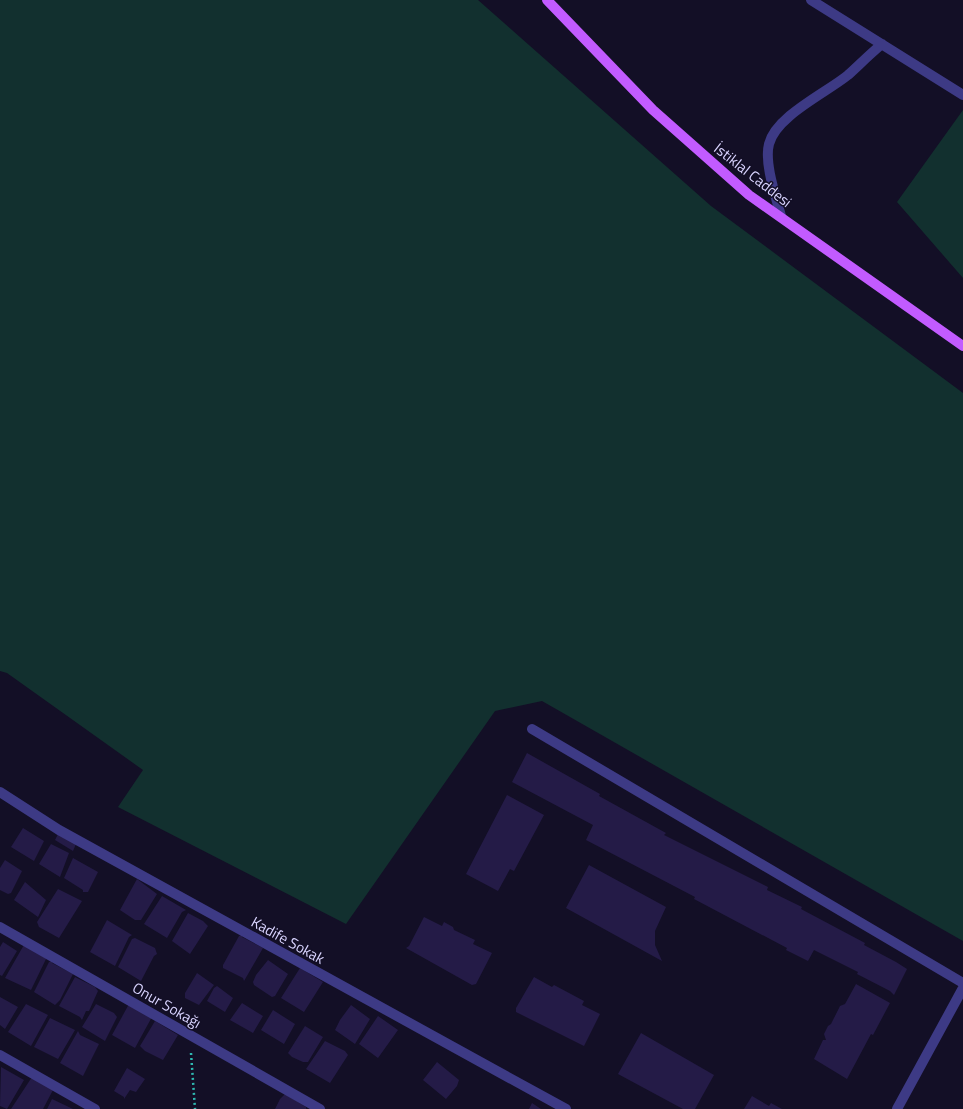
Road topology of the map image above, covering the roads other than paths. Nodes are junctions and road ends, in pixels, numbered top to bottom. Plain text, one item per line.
1 (547, 0) edge
2 (811, 0) edge
3 (882, 44) junction
4 (963, 95) edge
5 (781, 216) junction
6 (963, 346) edge
7 (532, 729) dead end
8 (0, 792) edge
9 (0, 927) edge
10 (963, 983) edge
11 (963, 988) edge
12 (0, 1055) edge
13 (96, 1109) edge
14 (320, 1109) edge
15 (566, 1109) edge
16 (897, 1109) edge

1 - 5 main road, İstiklal Caddesi
2 - 3 street
3 - 4 street
3 - 5 street
5 - 6 main road, İstiklal Caddesi
7 - 10 street
8 - 15 street, Kadife Sokak
9 - 14 street, Onur Sokağı
11 - 16 street
12 - 13 street

